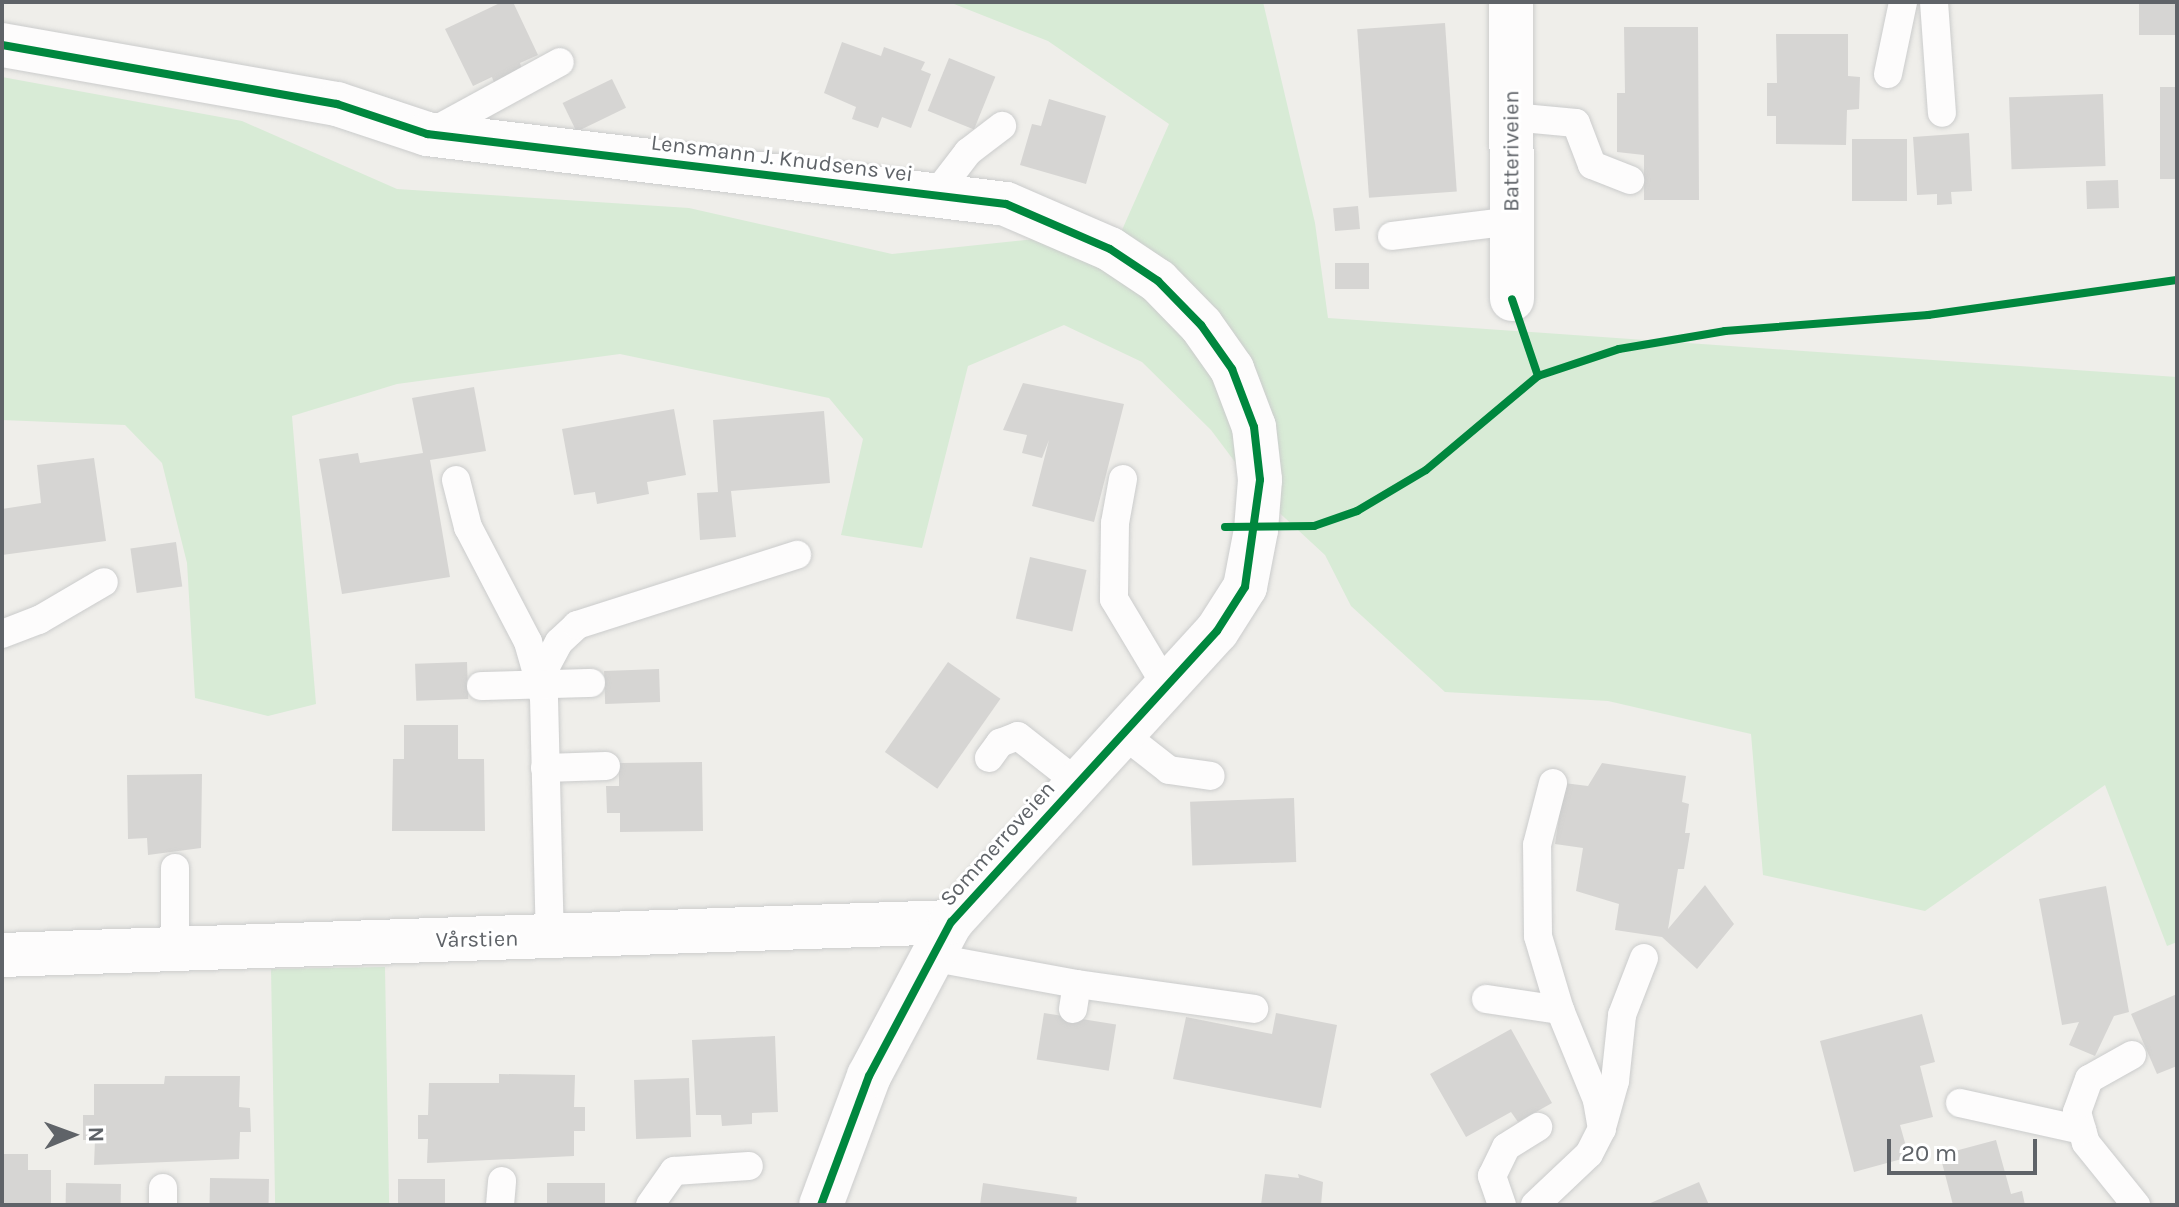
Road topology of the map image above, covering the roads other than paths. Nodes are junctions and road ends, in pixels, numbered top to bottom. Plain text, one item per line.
1 (1511, 2) edge
2 (1903, 2) edge
3 (1934, 2) edge
4 (2, 45) edge
5 (560, 62) dead end
6 (1888, 74) dead end
7 (1942, 113) dead end
8 (1512, 117) junction
9 (1002, 126) dead end
10 (427, 134) junction
11 (1630, 180) dead end
12 (935, 195) junction
13 (1512, 221) junction
14 (1392, 236) dead end
15 (1512, 299) dead end
16 (1123, 479) dead end
17 (456, 480) dead end
18 (797, 555) dead end
19 (104, 582) dead end
20 (1217, 631) joint
21 (2, 634) edge
22 (538, 681) junction
23 (591, 683) dead end
24 (481, 686) dead end
25 (1166, 686) junction
26 (1123, 734) junction
27 (989, 758) dead end
28 (606, 766) dead end
29 (545, 768) junction
30 (1211, 776) dead end
31 (1078, 783) junction
32 (1553, 783) dead end
33 (175, 868) dead end
34 (550, 939) junction
35 (941, 940) junction
36 (175, 947) junction
37 (2, 955) edge
38 (1644, 958) dead end
39 (1486, 999) dead end
40 (1254, 1009) dead end
41 (1560, 1010) junction
42 (2132, 1055) dead end
43 (1960, 1103) dead end
44 (1538, 1127) dead end
45 (1602, 1129) junction
46 (2082, 1130) junction
47 (749, 1166) dead end
48 (650, 1205) edge
49 (821, 1205) edge
50 (1502, 1205) edge
51 (1535, 1205) edge
52 (2136, 1205) edge

1 - 8 street, Batteriveien
2 - 6 lane
3 - 7 lane
4 - 10 street, Lensmann J. Knudsens vei
5 - 10 lane
8 - 11 lane
8 - 13 street, Batteriveien
9 - 12 lane
10 - 12 street, Lensmann J. Knudsens vei
12 - 20 street, Lensmann J. Knudsens vei
13 - 14 lane
13 - 15 street, Batteriveien
16 - 25 lane
17 - 22 lane
18 - 22 lane
19 - 21 lane
20 - 25 street, Sommerroveien
22 - 23 lane
22 - 24 lane
22 - 29 lane
25 - 26 street, Sommerroveien
26 - 30 lane
26 - 31 street, Sommerroveien
27 - 31 lane
28 - 29 lane
29 - 34 lane
31 - 35 street, Sommerroveien
32 - 41 lane
33 - 36 lane
34 - 35 street, Vårstien
34 - 36 street, Vårstien
35 - 40 lane
35 - 49 street, Sommerroveien
36 - 37 street, Vårstien
38 - 45 lane
39 - 41 lane
41 - 45 lane
42 - 46 lane
43 - 46 lane
44 - 50 lane
45 - 51 lane
46 - 52 lane
47 - 48 lane

